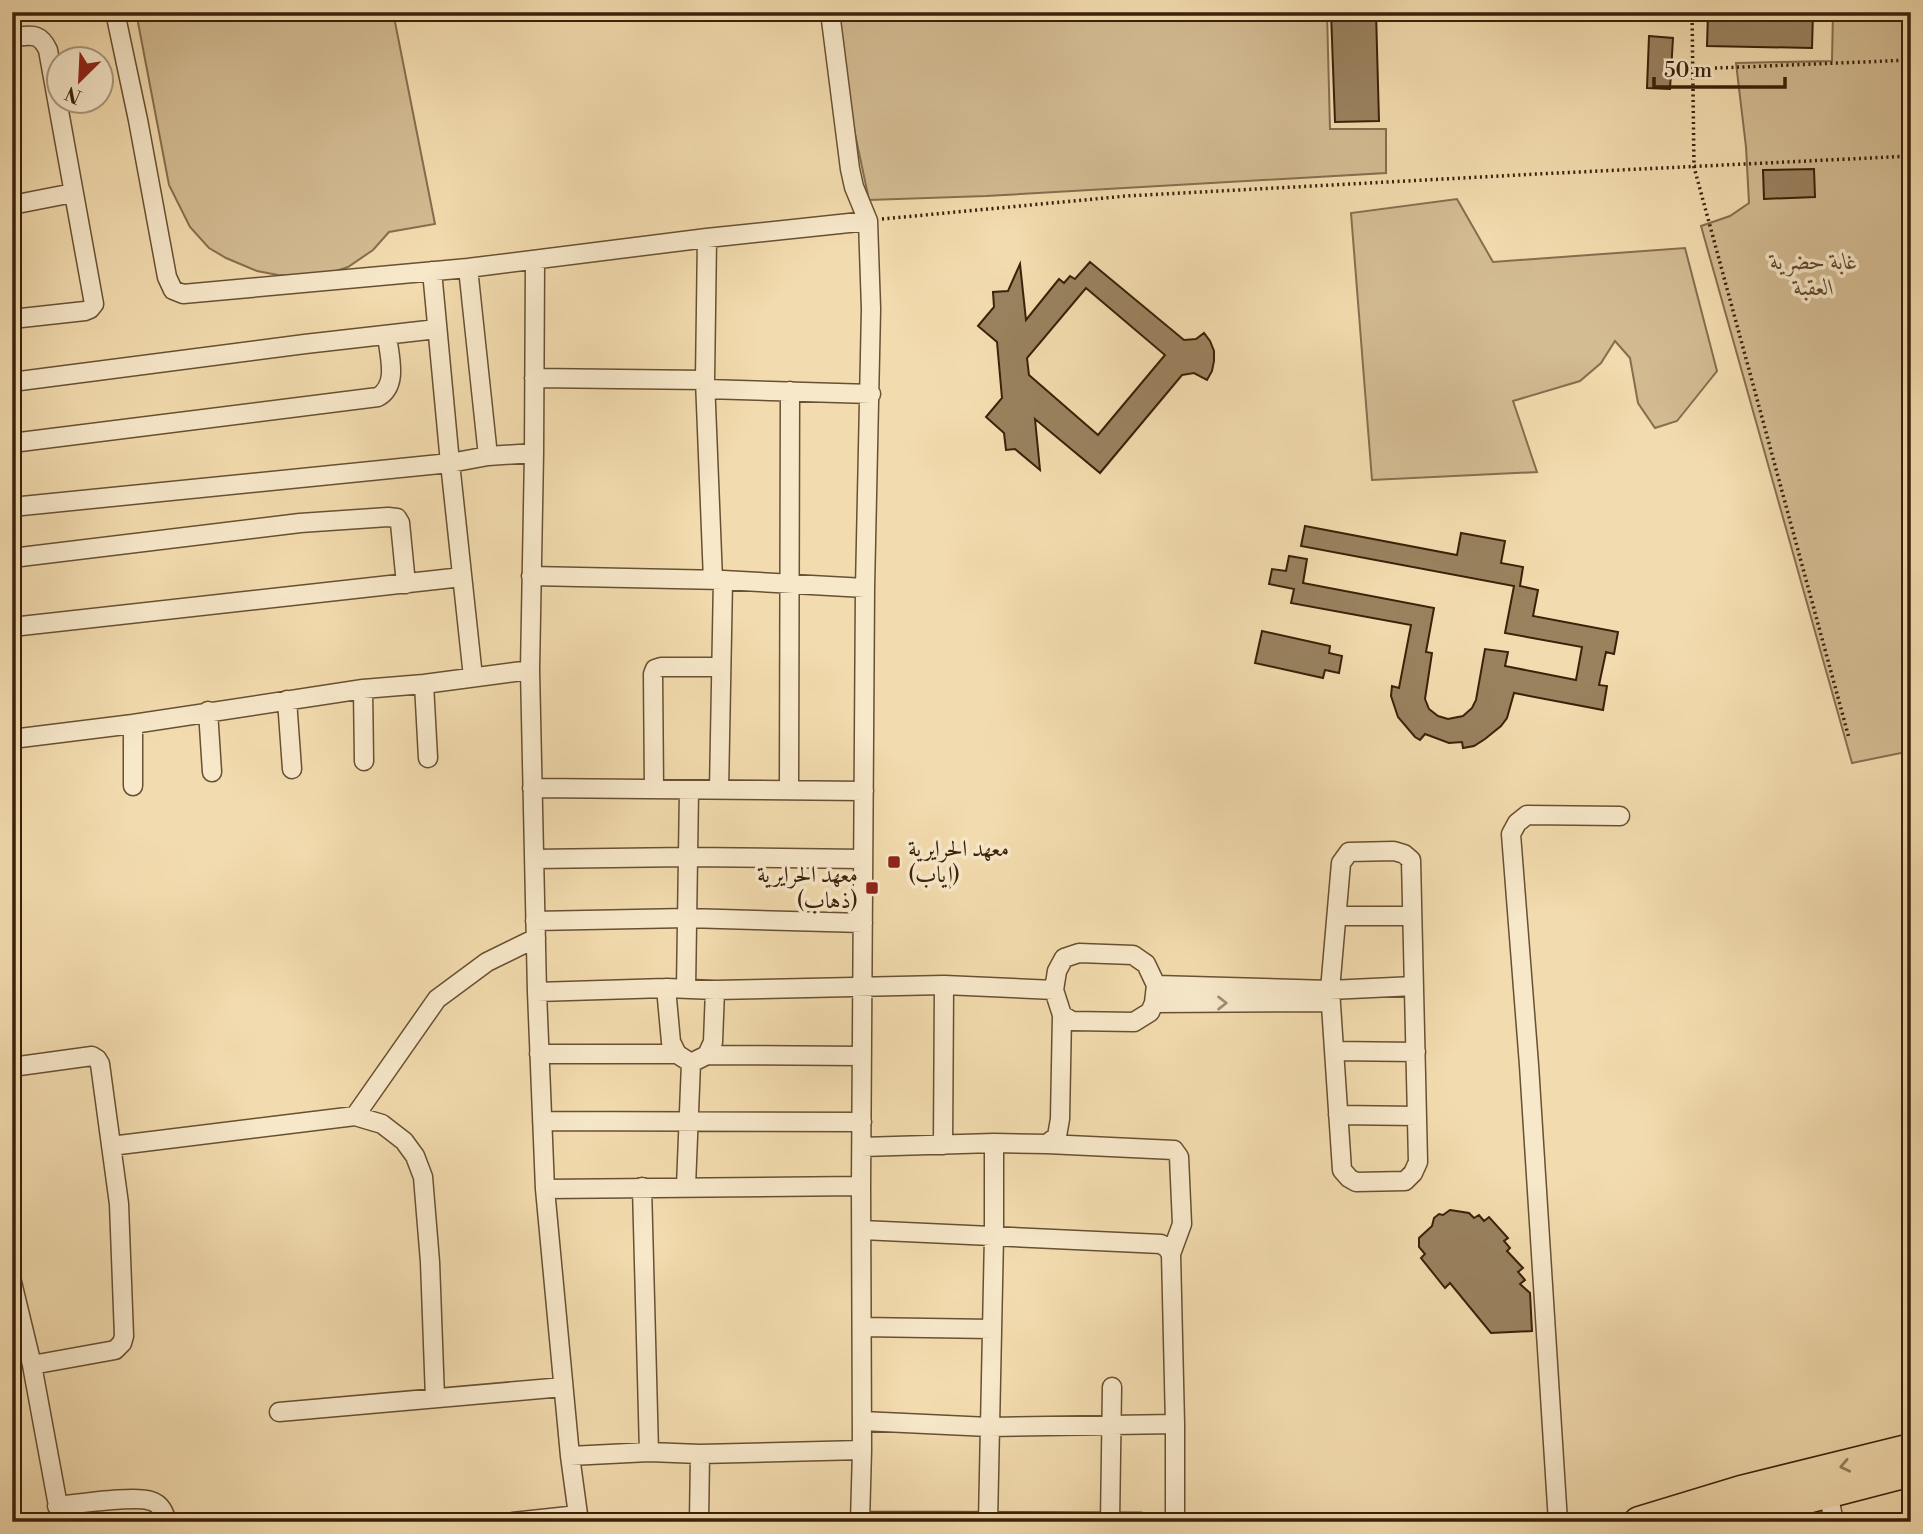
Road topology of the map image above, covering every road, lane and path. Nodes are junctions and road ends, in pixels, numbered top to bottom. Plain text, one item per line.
1 (115, 12) edge
2 (830, 12) edge
3 (1692, 12) edge
4 (12, 37) edge
5 (1911, 60) edge
6 (1692, 69) junction
7 (1911, 156) edge
8 (1694, 167) junction
9 (73, 193) junction
10 (12, 205) edge
11 (868, 221) junction
12 (707, 238) junction
13 (535, 260) junction
14 (468, 268) junction
15 (432, 271) junction
16 (12, 319) edge
17 (437, 329) junction
18 (387, 335) junction
19 (534, 378) junction
20 (12, 383) edge
21 (705, 384) junction
22 (790, 391) junction
23 (871, 394) junction
24 (12, 443) edge
25 (534, 453) junction
26 (488, 456) junction
27 (450, 463) junction
28 (12, 508) edge
29 (12, 558) edge
30 (531, 576) junction
31 (462, 577) junction
32 (718, 580) junction
33 (406, 584) junction
34 (789, 584) junction
35 (865, 588) junction
36 (12, 627) edge
37 (721, 667) junction
38 (530, 670) junction
39 (473, 677) junction
40 (424, 684) junction
41 (363, 689) junction
42 (287, 700) junction
43 (208, 711) junction
44 (132, 724) junction
45 (1849, 738) dead end
46 (12, 739) edge
47 (428, 758) dead end
48 (364, 761) dead end
49 (292, 769) dead end
50 (212, 772) dead end
51 (133, 786) dead end
52 (532, 788) junction
53 (654, 789) junction
54 (689, 790) junction
55 (719, 790) junction
56 (789, 790) junction
57 (864, 791) junction
58 (1620, 816) dead end
59 (688, 857) junction
60 (534, 859) junction
61 (863, 859) junction
62 (1338, 916) junction
63 (1412, 916) junction
64 (687, 918) junction
65 (863, 923) junction
66 (535, 929) junction
67 (944, 985) junction
68 (862, 986) junction
69 (1414, 986) junction
70 (666, 988) junction
71 (686, 989) junction
72 (715, 990) junction
73 (1054, 990) junction
74 (537, 992) junction
75 (1155, 994) junction
76 (1330, 996) junction
77 (1062, 1015) junction
78 (1334, 1051) junction
79 (1416, 1052) junction
80 (539, 1054) junction
81 (862, 1056) junction
82 (692, 1057) junction
83 (12, 1067) edge
84 (1338, 1115) junction
85 (355, 1116) junction
86 (1417, 1116) junction
87 (542, 1121) junction
88 (687, 1121) junction
89 (862, 1122) junction
90 (994, 1143) junction
91 (1047, 1144) junction
92 (943, 1145) junction
93 (111, 1146) junction
94 (862, 1147) junction
95 (686, 1186) junction
96 (861, 1186) junction
97 (642, 1187) junction
98 (545, 1189) junction
99 (862, 1230) junction
100 (994, 1236) junction
101 (1171, 1254) junction
102 (12, 1282) edge
103 (862, 1327) junction
104 (992, 1329) junction
105 (32, 1365) junction
106 (563, 1387) junction
107 (1112, 1387) dead end
108 (435, 1398) junction
109 (279, 1412) dead end
110 (862, 1421) junction
111 (1175, 1424) junction
112 (1111, 1425) junction
113 (989, 1427) junction
114 (862, 1450) junction
115 (1911, 1450) edge
116 (649, 1452) junction
117 (700, 1454) junction
118 (570, 1456) junction
119 (1911, 1471) edge
120 (1828, 1492) junction
121 (59, 1514) edge
122 (578, 1518) edge
123 (860, 1521) edge
124 (988, 1521) edge
125 (167, 1522) edge
126 (513, 1522) edge
127 (699, 1522) edge
128 (1110, 1522) edge
129 (1141, 1522) edge
130 (1175, 1522) edge
131 (1558, 1522) edge
132 (1639, 1522) edge
133 (1715, 1522) edge
134 (1834, 1522) edge

1 - 15 street
2 - 11 street
3 - 6 path
4 - 9 street
5 - 6 path
6 - 8 path
7 - 8 path
8 - 11 path
8 - 45 path
9 - 10 street
9 - 16 street
11 - 12 street
11 - 23 street
12 - 13 street
12 - 21 street
13 - 14 street
13 - 19 street
14 - 15 street
14 - 26 street
15 - 17 street
17 - 18 street
17 - 27 street
18 - 20 street
18 - 24 street
19 - 21 street
19 - 25 street
21 - 22 street
21 - 32 street
22 - 23 street
22 - 34 street
23 - 35 street
25 - 26 street
25 - 30 street
26 - 27 street
27 - 28 street
27 - 31 street
29 - 33 street
30 - 32 street
30 - 38 street
31 - 33 street
31 - 39 street
32 - 34 street
32 - 37 street
33 - 36 street
34 - 35 street
34 - 56 street
35 - 57 street
37 - 53 street
37 - 55 street
38 - 39 street
38 - 52 street
39 - 40 street
40 - 41 street
40 - 47 street
41 - 42 street
41 - 48 street
42 - 43 street
42 - 49 street
43 - 44 street
43 - 50 street
44 - 46 street
44 - 51 street
52 - 53 street
52 - 60 street
53 - 54 street
54 - 55 street
54 - 59 street
55 - 56 street
56 - 57 street
57 - 61 street
58 - 131 street
59 - 60 street
59 - 61 street
59 - 64 street
60 - 66 street
61 - 65 street
62 - 63 street
62 - 63 street
62 - 76 street
63 - 69 street
64 - 65 street
64 - 66 street
64 - 71 street
65 - 68 street
66 - 74 street
66 - 85 street
67 - 68 street
67 - 73 street
67 - 92 street
68 - 72 street
68 - 81 street
69 - 76 street
69 - 79 street
70 - 71 street
70 - 74 street
70 - 82 street
71 - 72 street
72 - 82 street
73 - 75 street
73 - 77 street
74 - 80 street
75 - 76 street
75 - 77 street
76 - 78 street
77 - 91 street
78 - 79 street
78 - 84 street
79 - 86 street
80 - 82 street
80 - 87 street
81 - 82 street
81 - 89 street
82 - 88 street
83 - 93 street
84 - 86 street
84 - 86 street
85 - 93 street
85 - 108 street
87 - 88 street
87 - 98 street
88 - 89 street
88 - 95 street
89 - 94 street
90 - 91 street
90 - 92 street
90 - 100 street
91 - 101 street
92 - 94 street
93 - 105 street
94 - 96 street
95 - 96 street
95 - 97 street
96 - 99 street
97 - 98 street
97 - 116 street
98 - 106 street
99 - 100 street
99 - 103 street
100 - 101 street
100 - 104 street
101 - 111 street
102 - 105 street
103 - 104 street
103 - 110 street
104 - 113 street
105 - 121 street
106 - 108 street
106 - 118 street
107 - 112 street
108 - 109 street
110 - 113 street
110 - 114 street
111 - 112 street
111 - 130 street
112 - 113 street
112 - 128 street
113 - 124 street
114 - 117 street
114 - 123 street
115 -> 132 highway
116 - 117 street
116 - 118 street
117 - 127 street
118 - 122 street
119 - 120 highway
120 - 133 highway
120 - 134 street
121 - 125 street
122 - 126 street
123 - 124 street
124 - 128 street
128 - 129 street

